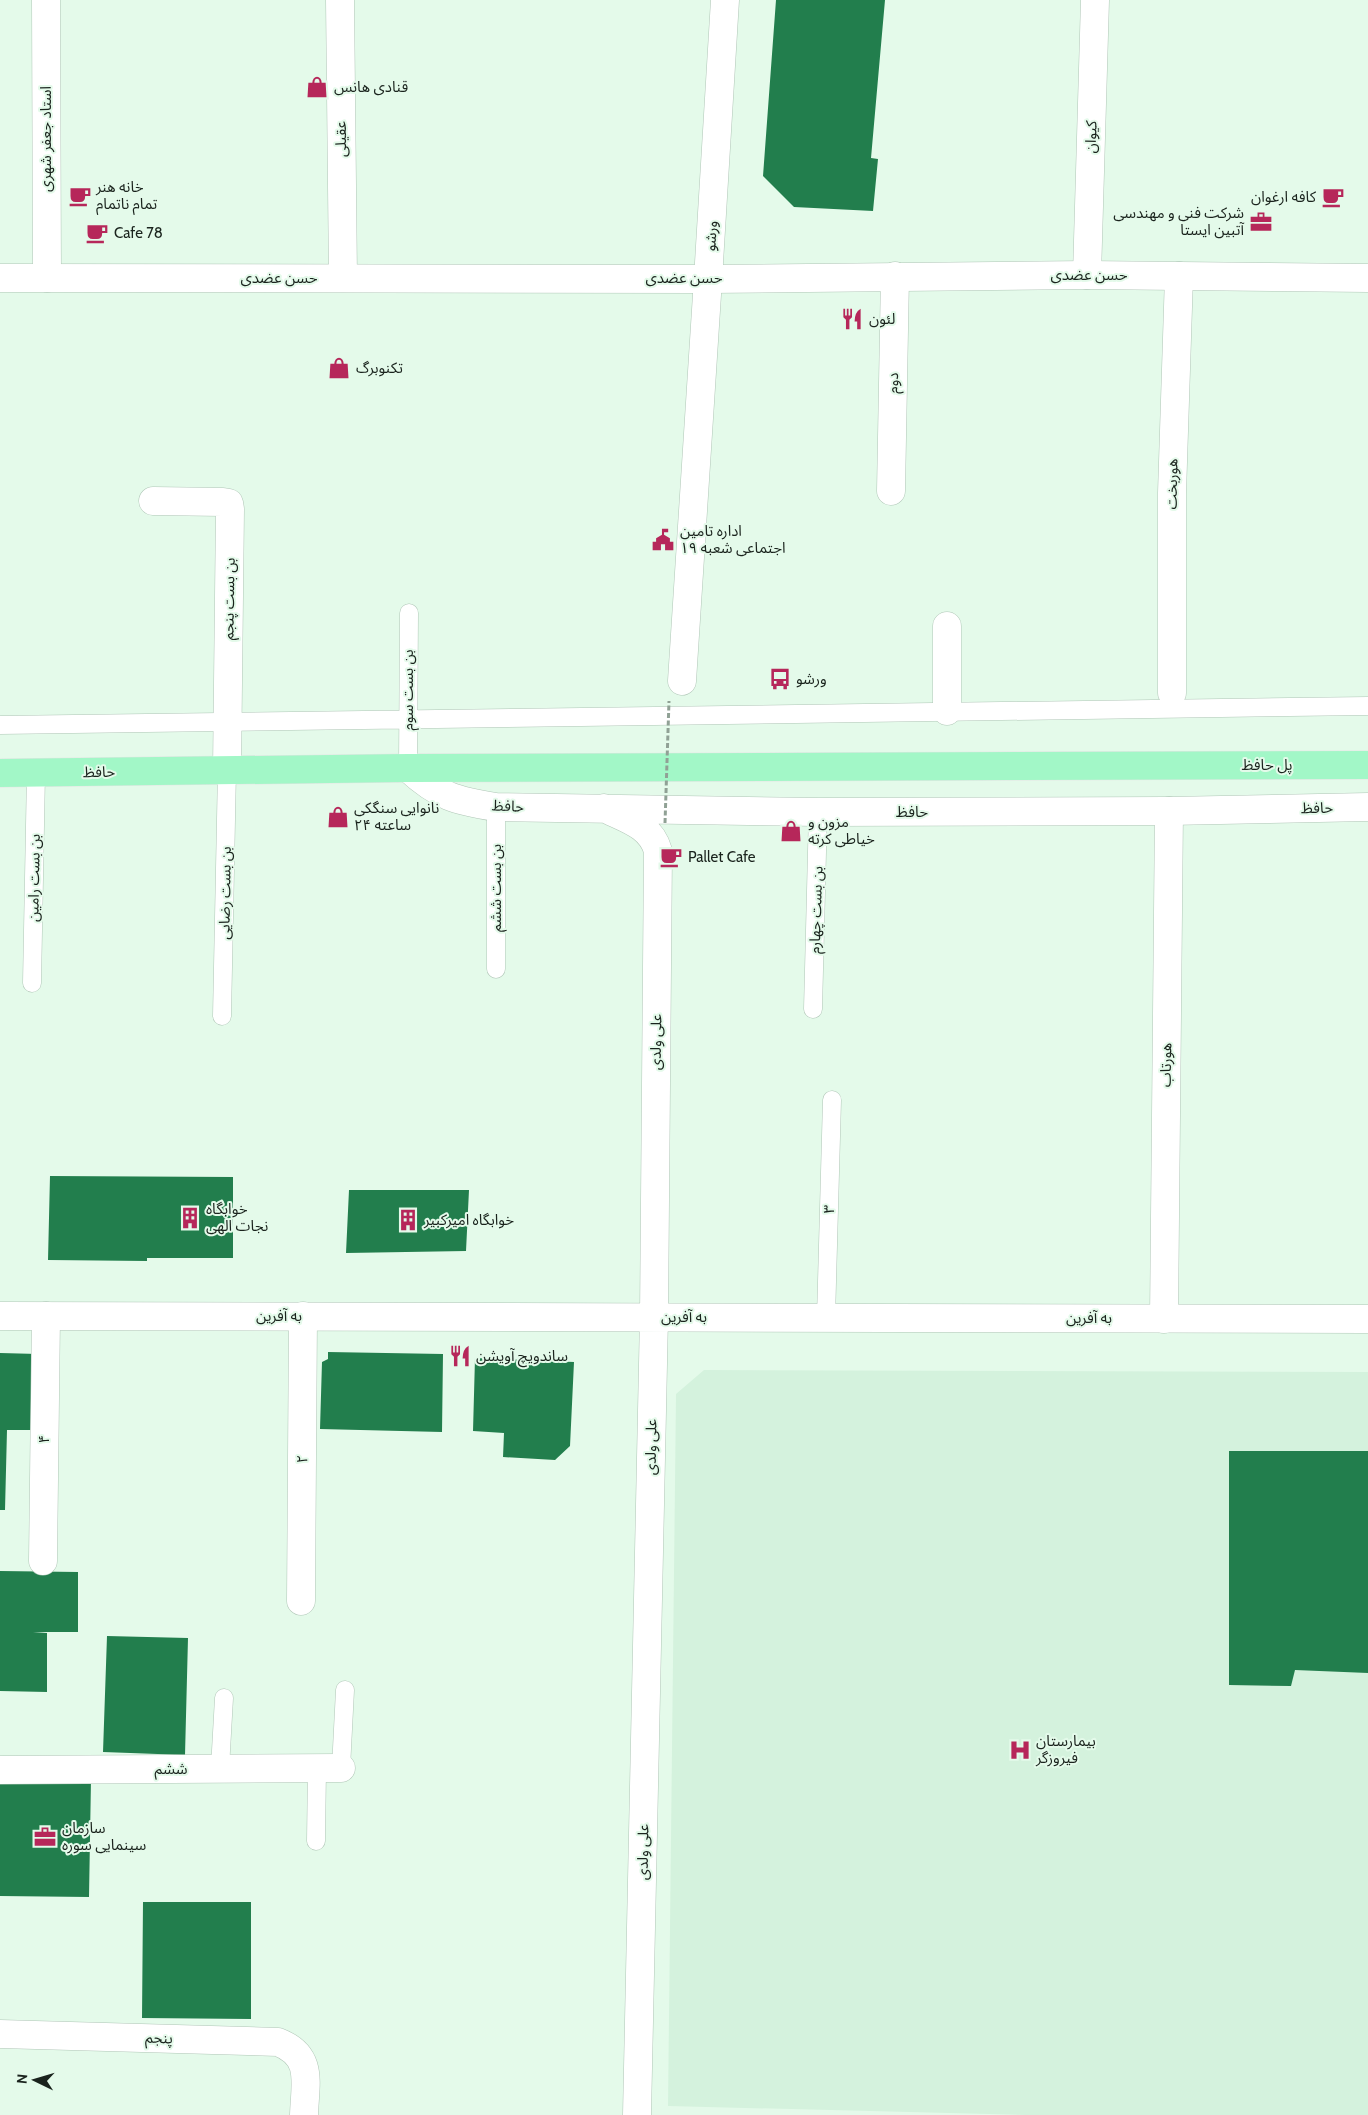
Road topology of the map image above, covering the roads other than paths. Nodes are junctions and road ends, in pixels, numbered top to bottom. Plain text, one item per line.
1 (46, 0) edge
2 (340, 0) edge
3 (725, 0) edge
4 (1095, 0) edge
5 (1087, 275) junction
6 (895, 276) junction
7 (1179, 276) junction
8 (0, 278) edge
9 (47, 278) junction
10 (342, 278) junction
11 (1368, 278) edge
12 (708, 279) junction
13 (892, 490) dead end
14 (153, 501) dead end
15 (409, 613) dead end
16 (947, 626) dead end
17 (676, 691) road end
18 (1172, 693) dead end
19 (1368, 706) edge
20 (947, 711) junction
21 (408, 720) junction
22 (228, 721) junction
23 (0, 725) edge
24 (1166, 765) joint
25 (1368, 765) edge
26 (408, 768) junction
27 (227, 770) junction
28 (0, 773) edge
29 (36, 773) junction
30 (496, 807) junction
31 (1368, 807) edge
32 (604, 808) junction
33 (1169, 811) junction
34 (818, 812) junction
35 (496, 969) dead end
36 (32, 982) dead end
37 (813, 1009) dead end
38 (222, 1016) dead end
39 (832, 1100) dead end
40 (0, 1316) edge
41 (46, 1316) junction
42 (303, 1316) junction
43 (654, 1317) junction
44 (826, 1318) junction
45 (1164, 1319) junction
46 (1368, 1319) edge
47 (43, 1562) dead end
48 (301, 1601) dead end
49 (344, 1690) dead end
50 (224, 1698) dead end
51 (220, 1768) junction
52 (329, 1768) junction
53 (0, 1770) edge
54 (316, 1842) dead end
55 (0, 2034) edge
56 (304, 2115) edge
57 (637, 2115) edge

1 - 9 street, استاد جعفر شهری
2 - 10 street, عقیلی
3 - 12 street, ورشو
4 - 5 street, کیوان
5 - 6 street, حسن عضدی
5 - 7 street, حسن عضدی
6 - 12 street, حسن عضدی
6 - 13 street, دوم
7 - 11 street, حسن عضدی
7 - 18 street, هوربخت
8 - 9 street, حسن عضدی
9 - 10 street, حسن عضدی
10 - 12 street, حسن عضدی
12 - 17 street, ورشو
14 - 22 street, بن بست پنجم
15 - 21 lane, بن بست سوم
16 - 20 street
19 - 20 lane
20 - 21 lane
21 - 22 lane
21 - 26 lane, بن بست سوم
22 - 23 lane
22 - 27 street, بن بست پنجم
24 - 25 main road, پل حافظ
24 - 26 main road, حافظ
26 - 27 main road, حافظ
26 - 30 street, حافظ
27 - 29 main road, حافظ
27 - 38 lane, بن بست رضایی
28 - 29 main road, حافظ
29 - 36 lane, بن بست رامین
30 - 32 street, حافظ
30 - 35 lane, بن بست ششم
31 - 33 street, حافظ
32 - 34 street, حافظ
32 - 43 street, علی ولدی
33 - 34 street, حافظ
33 - 45 street, هورتاب
34 - 37 lane, بن بست چهارم
39 - 44 lane, ۳
40 - 41 street, به آفرین
41 - 42 street, به آفرین
41 - 47 street, ۴
42 - 43 street, به آفرین
42 - 48 street, ۲
43 - 44 street, به آفرین
43 - 57 street, علی ولدی
44 - 45 street, به آفرین
45 - 46 street, به آفرین
49 - 52 lane
50 - 51 lane
51 - 52 street, ششم
51 - 53 street, ششم
52 - 54 lane
55 - 56 street, پنجم

